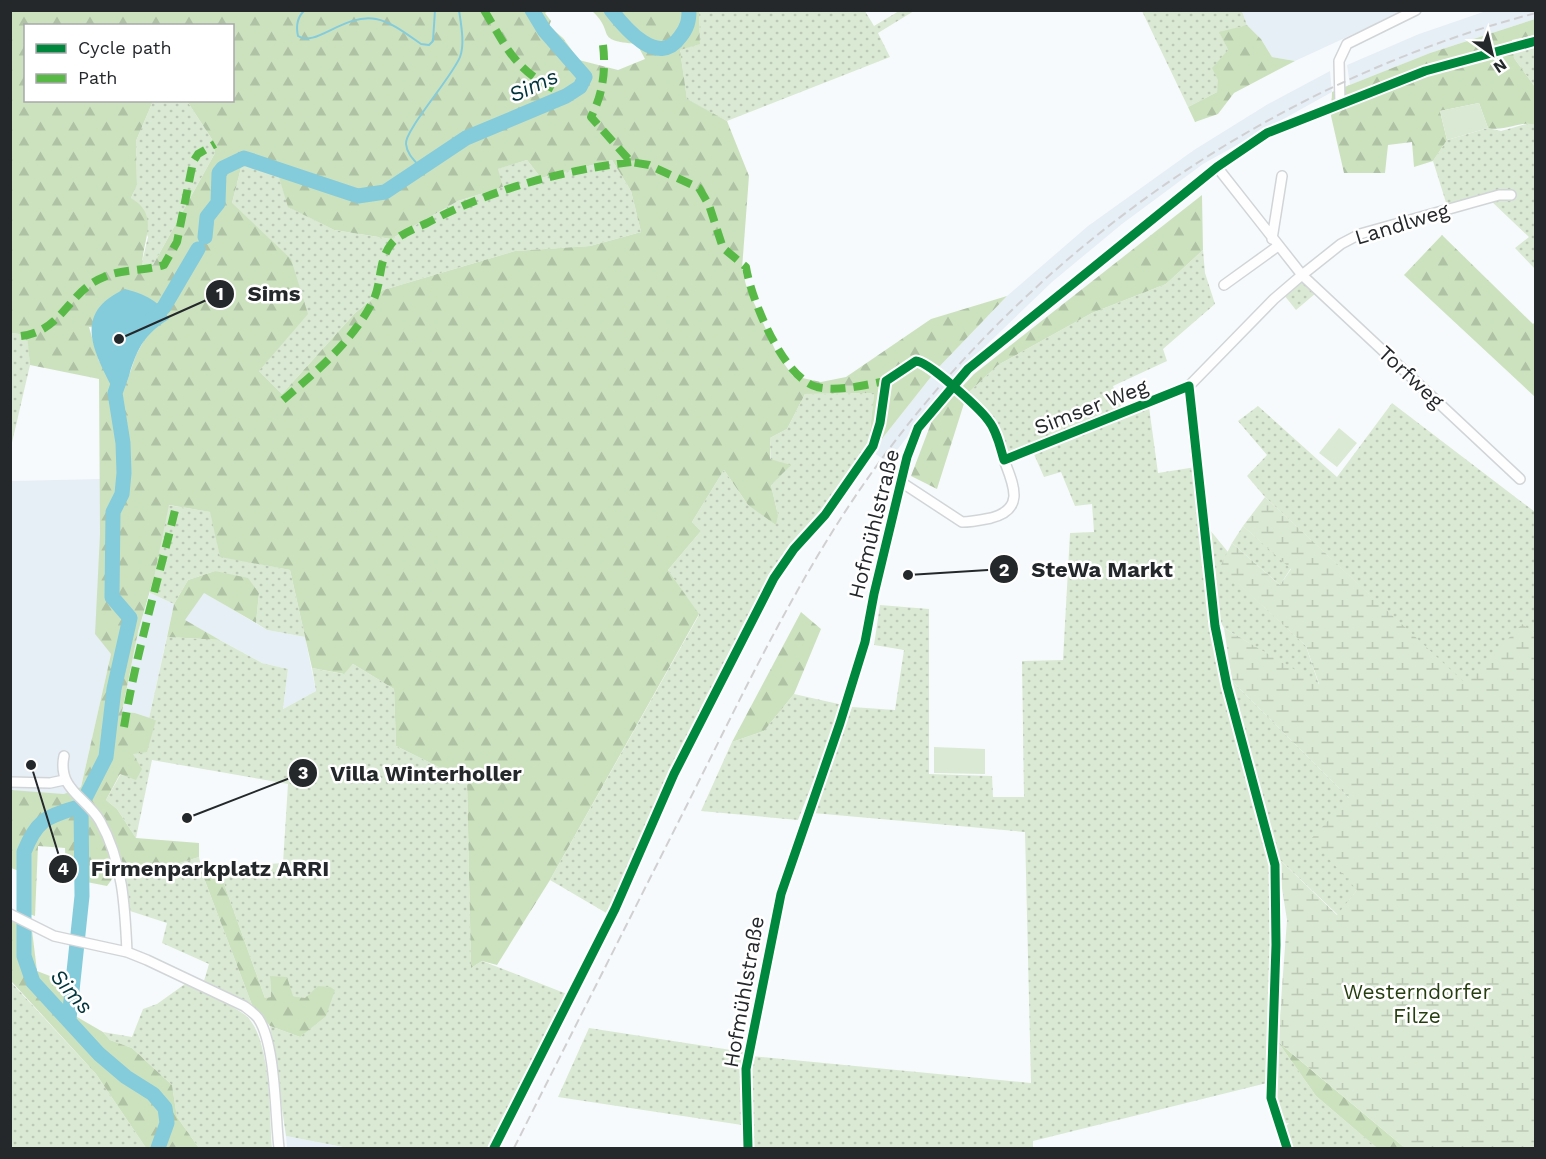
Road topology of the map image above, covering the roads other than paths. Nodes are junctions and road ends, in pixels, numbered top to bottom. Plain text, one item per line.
1 (1416, 10) edge
2 (1536, 41) edge
3 (1340, 104) junction
4 (1217, 167) junction
5 (1282, 177) dead end
6 (1511, 195) dead end
7 (1275, 242) junction
8 (1302, 275) junction
9 (1224, 285) dead end
10 (1189, 386) junction
11 (1520, 479) dead end
12 (902, 482) junction
13 (1205, 540) dead end
14 (64, 756) dead end
15 (64, 780) junction
16 (10, 782) edge
17 (15, 916) edge
18 (127, 952) junction
19 (279, 1149) edge
20 (748, 1149) edge

1 - 3 street
2 - 3 street, Hofmühlstraße
3 - 4 street, Hofmühlstraße
4 - 7 street
4 - 12 street, Hofmühlstraße
5 - 7 street
6 - 8 street, Landlweg
7 - 8 street
7 - 9 street
8 - 10 street, Simser Weg
8 - 11 street, Torfweg
10 - 12 street, Simser Weg
10 - 13 street
12 - 20 street, Hofmühlstraße
14 - 15 street
15 - 16 street
15 - 18 street
17 - 18 street
18 - 19 street

